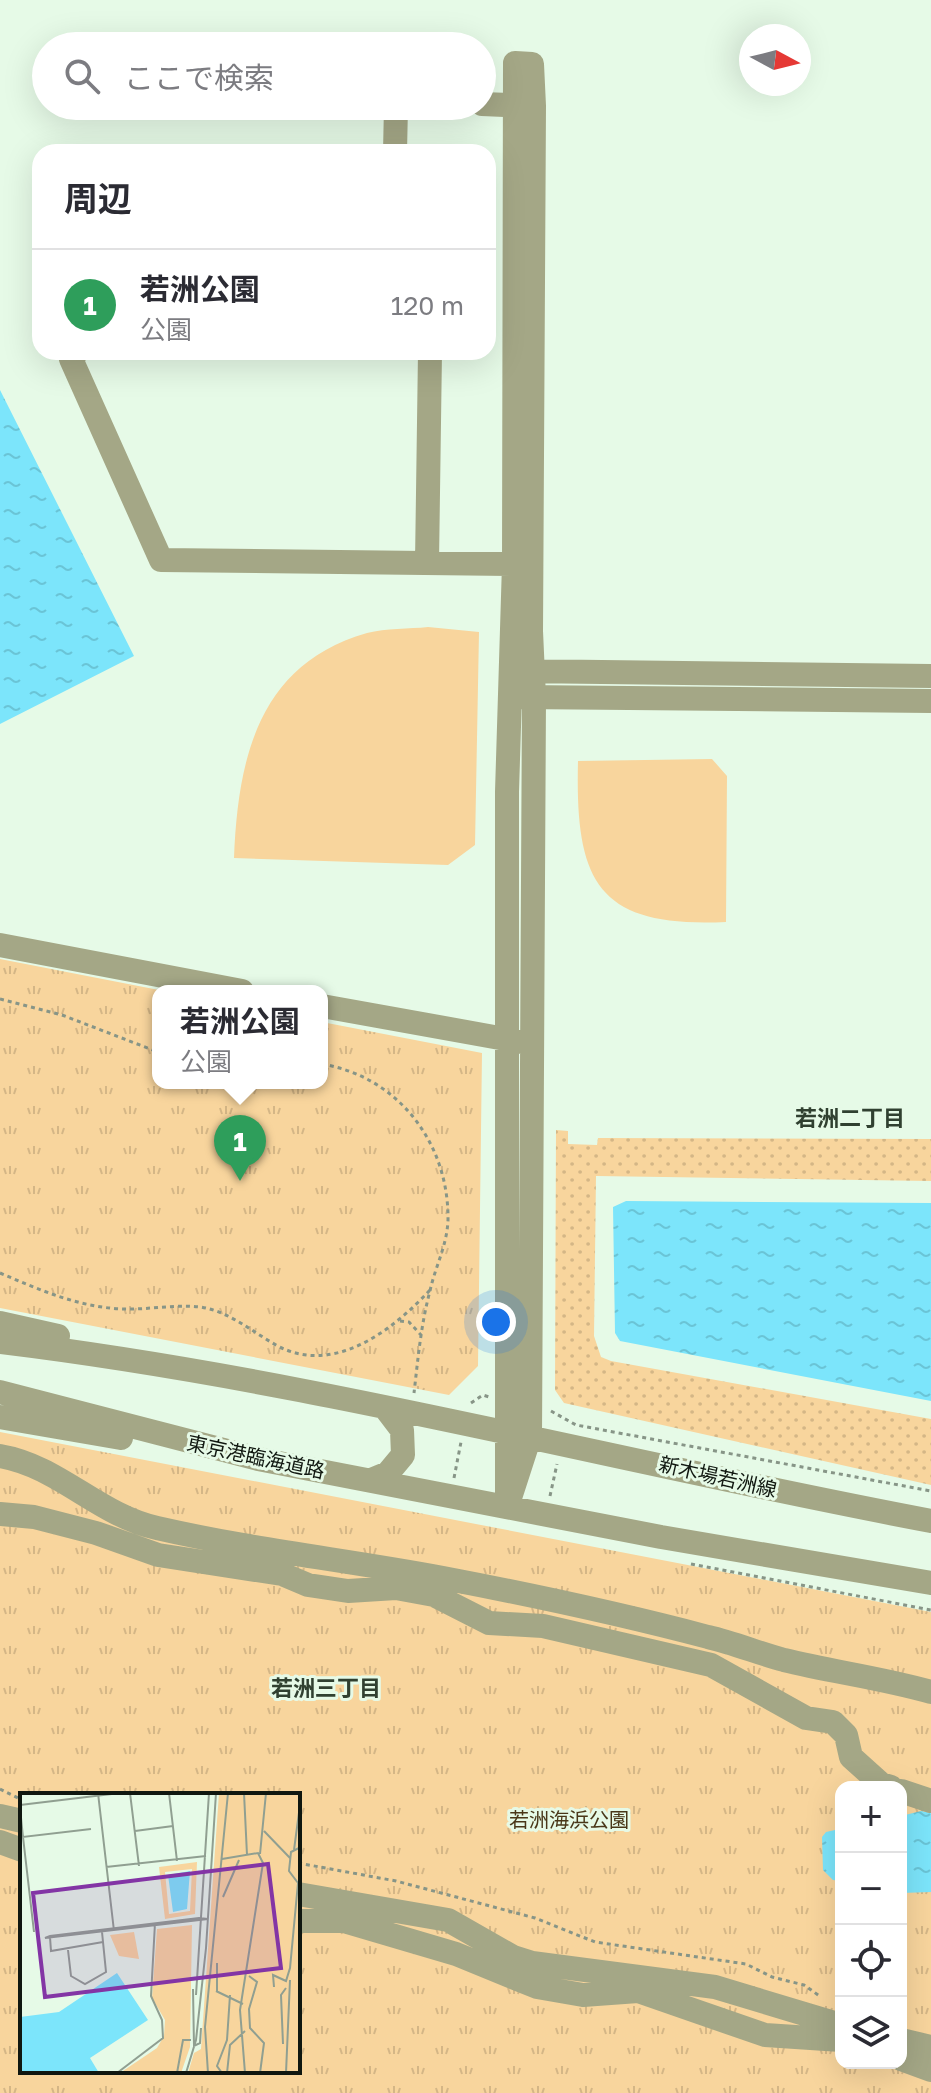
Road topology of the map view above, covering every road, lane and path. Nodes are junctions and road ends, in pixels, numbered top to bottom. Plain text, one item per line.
1 (496, 105) edge
2 (524, 106) junction
3 (396, 120) edge
4 (395, 144) edge
5 (71, 360) edge
6 (430, 360) edge
7 (427, 563) junction
8 (514, 564) junction
9 (522, 671) junction
10 (931, 676) edge
11 (508, 697) junction
12 (534, 697) junction
13 (931, 701) edge
14 (0, 945) edge
15 (210, 985) edge
16 (0, 999) edge
17 (328, 1007) edge
18 (520, 1042) junction
19 (152, 1050) edge
20 (328, 1066) edge
21 (0, 1273) edge
22 (430, 1290) junction
23 (400, 1321) junction
24 (0, 1323) edge
25 (421, 1335) junction
26 (8, 1343) edge
27 (263, 1385) junction
28 (4, 1392) edge
29 (414, 1395) dead end
30 (483, 1395) dead end
31 (546, 1407) dead end
32 (386, 1409) junction
33 (0, 1417) edge
34 (465, 1423) junction
35 (505, 1431) junction
36 (564, 1432) junction
37 (530, 1436) junction
38 (0, 1456) edge
39 (258, 1459) junction
40 (371, 1480) junction
41 (931, 1491) edge
42 (451, 1495) junction
43 (507, 1507) junction
44 (0, 1514) edge
45 (546, 1514) junction
46 (931, 1521) edge
47 (931, 1583) edge
48 (931, 1692) edge
49 (878, 1781) edge
50 (0, 1789) edge
51 (907, 1793) edge
52 (20, 1799) edge
53 (931, 1801) edge
54 (0, 1816) edge
55 (20, 1821) edge
56 (0, 1842) edge
57 (20, 1849) edge
58 (300, 1863) edge
59 (300, 1894) edge
60 (300, 1921) edge
61 (835, 2014) edge
62 (835, 2015) edge
63 (835, 2040) edge
64 (907, 2041) edge
65 (931, 2047) edge
66 (907, 2061) edge
67 (931, 2070) edge

1 - 2 street
2 - 8 street
2 - 9 street
3 - 4 street
5 - 7 street
6 - 7 street
7 - 8 street
8 - 9 street
9 - 10 street
9 - 11 street
9 - 12 street
11 - 12 street
11 - 18 street
12 - 13 street
12 - 18 street
14 - 15 street
16 - 19 path
17 - 18 street
18 - 35 street
18 - 37 street
20 - 22 path
21 - 23 path
22 - 23 path
22 - 25 path
23 - 25 path
24 - 27 street
25 - 29 path
26 - 27 street
27 - 32 street
28 - 39 street, 東京港臨海道路
30 - 34 path
31 - 36 path
32 - 34 street
32 - 40 street
33 - 39 street
34 - 35 street
34 - 42 path
35 - 37 street, 新木場若洲線
35 - 43 street
36 - 37 street, 新木場若洲線
36 - 41 path
36 - 45 path
36 - 46 street, 新木場若洲線
37 - 43 street
38 - 48 street
39 - 40 street, 東京港臨海道路
40 - 42 street, 東京港臨海道路
42 - 43 street, 東京港臨海道路
43 - 45 street
44 - 49 street
45 - 47 street
50 - 52 path
51 - 53 street
54 - 55 street
56 - 57 street
58 - 61 path
59 - 62 street
60 - 63 street
64 - 65 street
66 - 67 street

